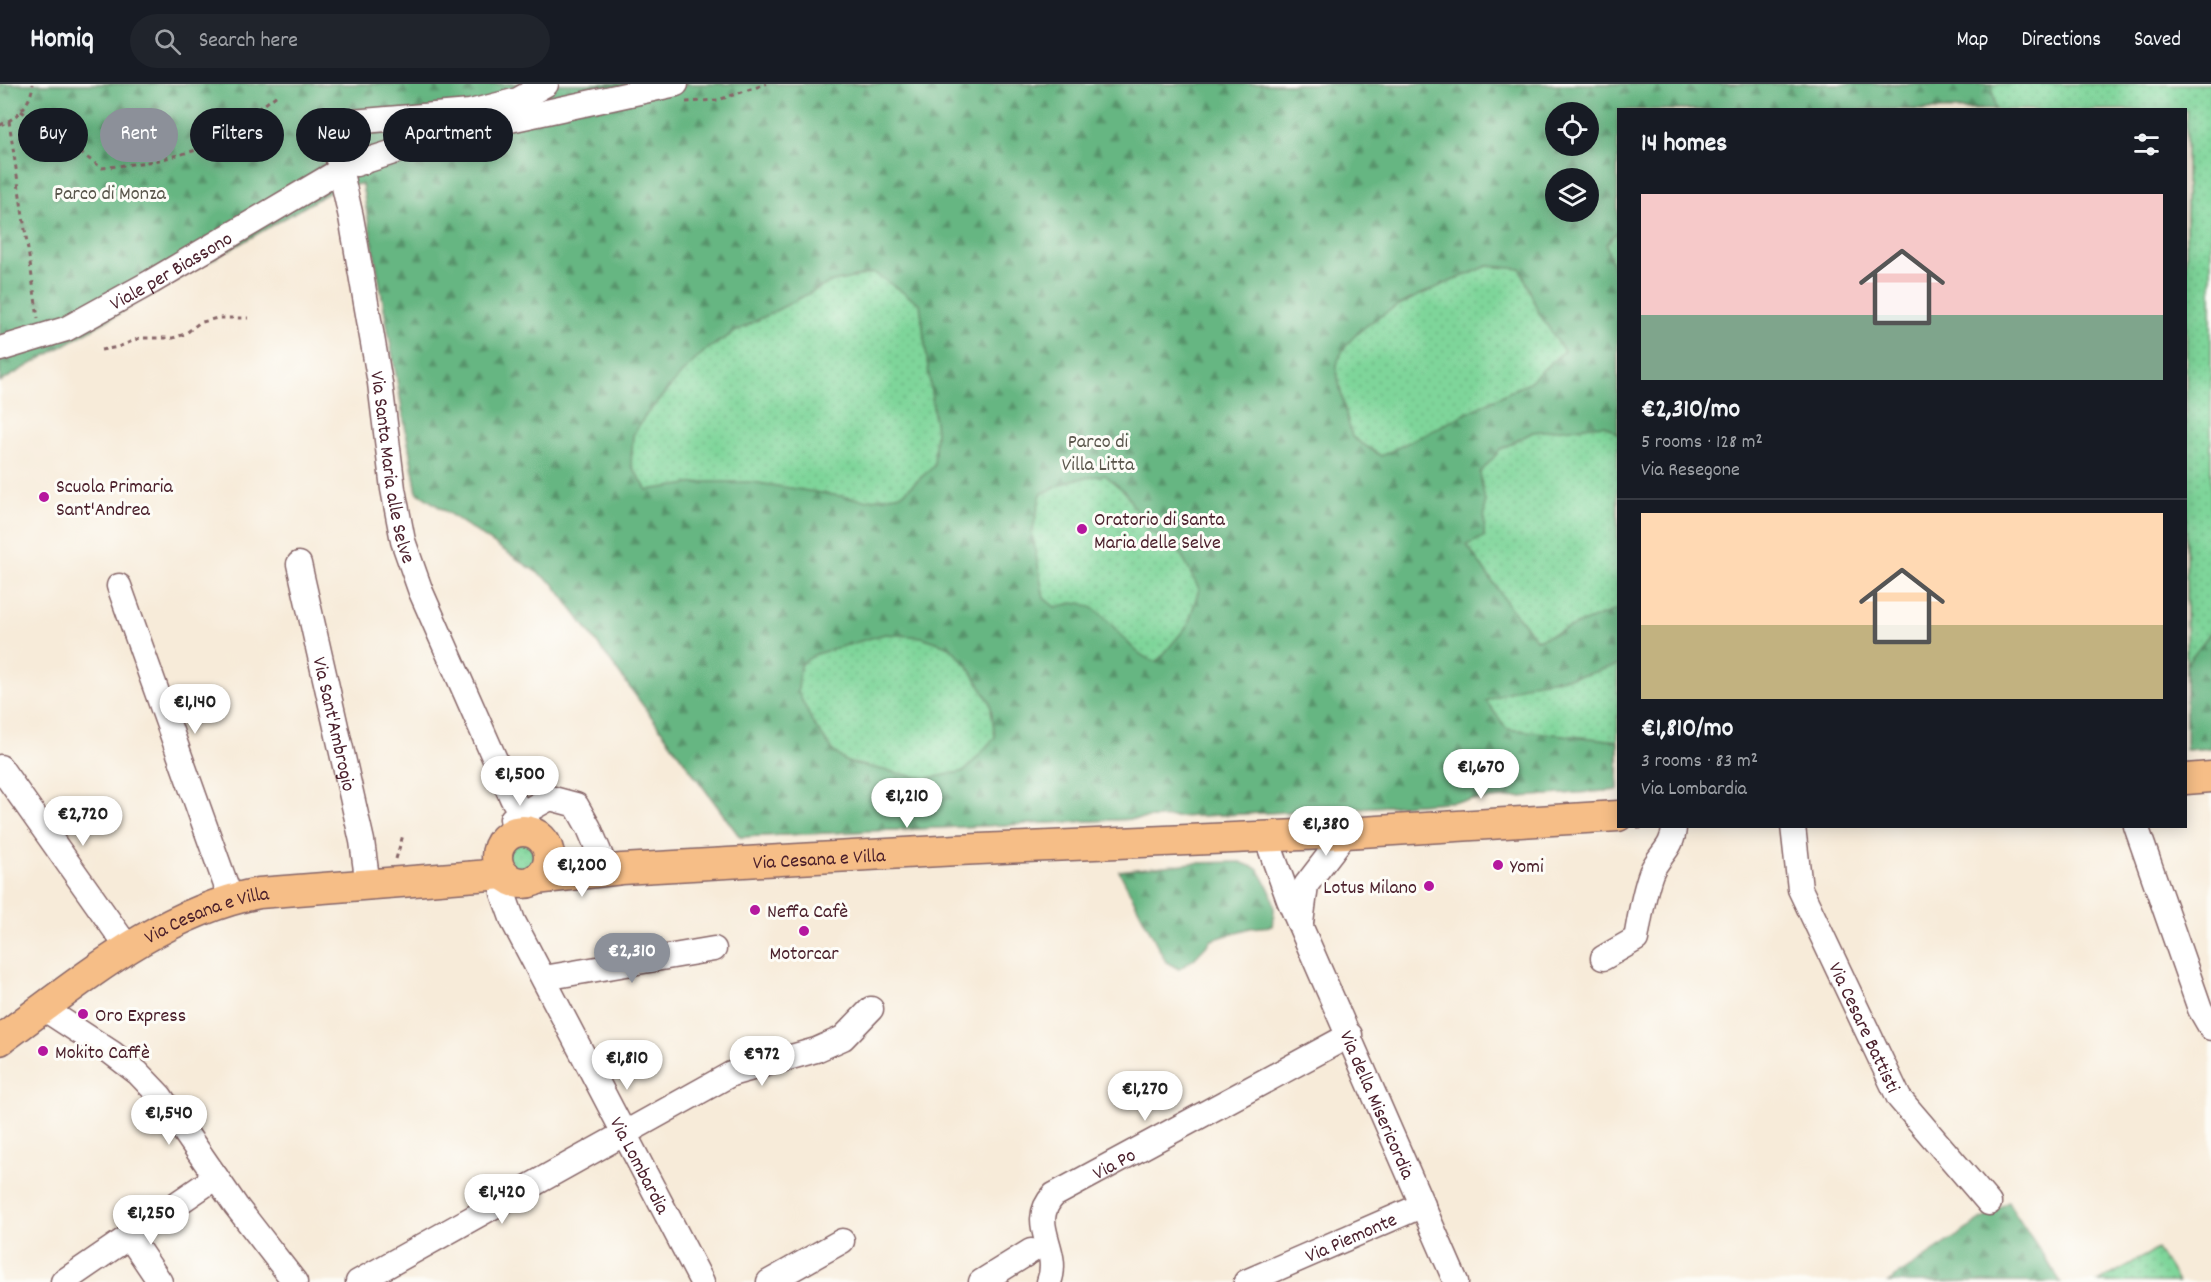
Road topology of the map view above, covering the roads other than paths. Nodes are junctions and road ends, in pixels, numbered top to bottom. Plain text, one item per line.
1 (546, 84) edge
2 (676, 84) edge
3 (342, 163) junction
4 (0, 349) edge
5 (299, 564) dead end
6 (119, 586) dead end
7 (1, 770) edge
8 (2211, 777) edge
9 (2187, 779) edge
10 (1617, 816) edge
11 (1674, 828) edge
12 (1793, 828) edge
13 (2137, 828) edge
14 (1346, 833) junction
15 (1300, 835) junction
16 (1266, 837) junction
17 (519, 844) junction
18 (611, 869) junction
19 (368, 885) junction
20 (1306, 885) junction
21 (231, 899) junction
22 (1301, 925) junction
23 (128, 948) junction
24 (714, 949) dead end
25 (1603, 958) dead end
26 (544, 978) junction
27 (43, 1008) junction
28 (872, 1009) dead end
29 (2211, 1028) edge
30 (1350, 1035) junction
31 (0, 1040) edge
32 (625, 1132) junction
33 (216, 1177) junction
34 (1989, 1203) dead end
35 (1423, 1205) junction
36 (129, 1236) junction
37 (842, 1241) dead end
38 (1031, 1251) dead end
39 (63, 1282) edge
40 (160, 1282) edge
41 (295, 1282) edge
42 (358, 1282) edge
43 (702, 1282) edge
44 (769, 1282) edge
45 (981, 1282) edge
46 (1049, 1282) edge
47 (1246, 1282) edge
48 (1456, 1282) edge

1 - 3 street
2 - 3 street, Viale per Biassono
3 - 4 street, Viale per Biassono
3 - 17 street, Via Santa Maria alle Selve
5 - 19 street, Via Sant'Ambrogio
6 - 21 street
7 - 23 street
8 - 9 main road
10 - 14 main road
11 - 25 street
12 - 34 street, Via Cesare Battisti
13 - 29 street
14 - 15 main road
14 - 20 street
15 - 16 main road
15 - 20 street
16 - 18 main road, Via Cesana e Villa
16 - 22 street, Via della Misericordia
17 - 18 main road, Via Cesana e Villa
17 - 18 street
17 - 19 main road, Via Cesana e Villa
17 - 26 street, Via Lombardia
19 - 21 main road, Via Cesana e Villa
20 - 22 street
21 - 23 main road, Via Cesana e Villa
22 - 30 street, Via della Misericordia
23 - 27 main road, Via Cesana e Villa
24 - 26 street
26 - 32 street, Via Lombardia
27 - 31 main road, Via Cesana e Villa
27 - 33 street
28 - 32 street
30 - 35 street, Via della Misericordia
30 - 46 street, Via Po
32 - 42 street
32 - 43 street, Via Lombardia
33 - 36 street
33 - 41 street
35 - 47 street, Via Piemonte
35 - 48 street, Via della Misericordia
36 - 39 street
36 - 40 street
37 - 44 street
38 - 45 street

